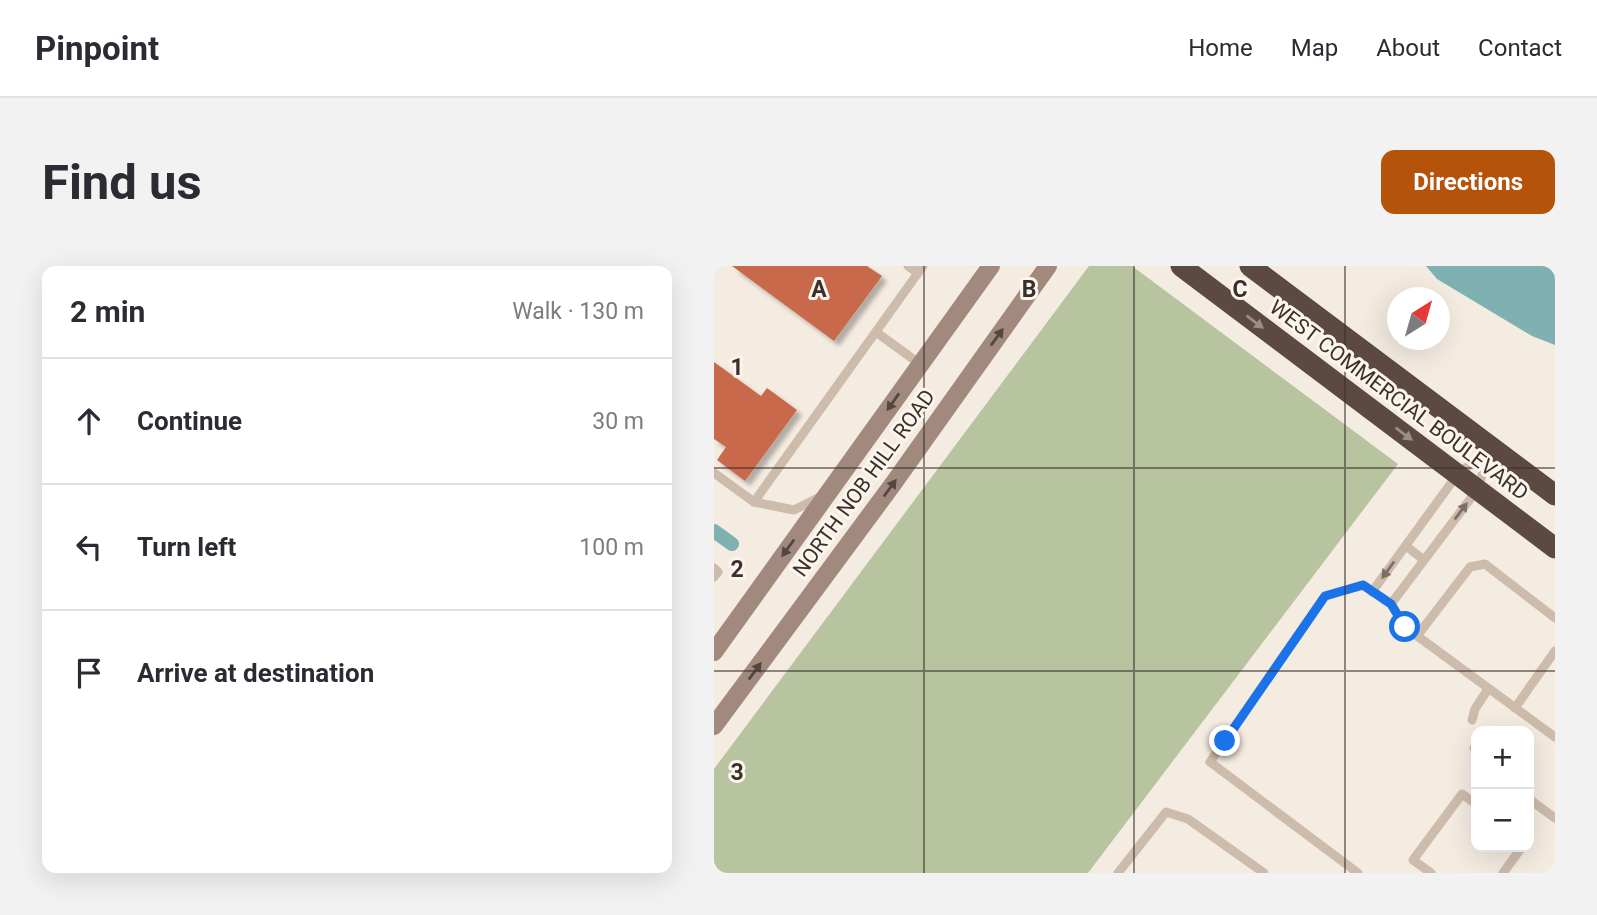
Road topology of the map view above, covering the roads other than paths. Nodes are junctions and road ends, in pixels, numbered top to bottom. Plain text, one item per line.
1 (908, 266) edge
2 (990, 266) edge
3 (1048, 266) edge
4 (1181, 266) edge
5 (1250, 266) edge
6 (920, 270) edge
7 (876, 332) junction
8 (920, 364) junction
9 (1491, 447) junction
10 (714, 473) edge
11 (1457, 475) junction
12 (1477, 490) junction
13 (827, 493) junction
14 (1555, 495) edge
15 (754, 502) junction
16 (1406, 546) junction
17 (1555, 548) edge
18 (1424, 560) junction
19 (714, 568) edge
20 (714, 577) edge
21 (1373, 592) junction
22 (1391, 604) junction
23 (1555, 618) edge
24 (1418, 636) junction
25 (1555, 651) edge
26 (714, 652) edge
27 (1489, 689) junction
28 (1515, 708) junction
29 (1472, 720) dead end
30 (714, 726) edge
31 (1555, 737) edge
32 (1471, 800) edge
33 (1534, 803) edge
34 (1555, 818) edge
35 (1518, 852) edge
36 (1118, 873) edge
37 (1264, 873) edge
38 (1358, 873) edge
39 (1431, 873) edge
40 (1503, 873) edge

1 - 6 lane
2 - 8 main road, NORTH NOB HILL ROAD
30 -> 3 main road, NORTH NOB HILL ROAD
4 -> 11 highway, WEST COMMERCIAL BOULEVARD
5 - 9 highway, WEST COMMERCIAL BOULEVARD
6 - 7 lane
7 - 8 lane
7 - 15 lane
8 -> 13 main road, NORTH NOB HILL ROAD
9 - 11 lane
9 - 12 lane
9 - 14 highway, WEST COMMERCIAL BOULEVARD
10 - 15 lane
11 - 12 highway, WEST COMMERCIAL BOULEVARD
11 - 16 lane
12 - 17 highway, WEST COMMERCIAL BOULEVARD
18 -> 12 lane
13 - 15 lane
13 -> 26 main road, NORTH NOB HILL ROAD
16 - 18 lane
16 -> 21 lane
18 - 22 lane
19 - 20 lane
21 - 22 lane
21 - 38 lane
22 - 24 lane
23 - 24 lane
24 - 27 lane
25 - 28 lane
27 - 28 lane
27 - 29 lane
28 - 31 lane
32 - 39 lane
33 - 34 lane
35 - 40 lane
36 - 37 lane

